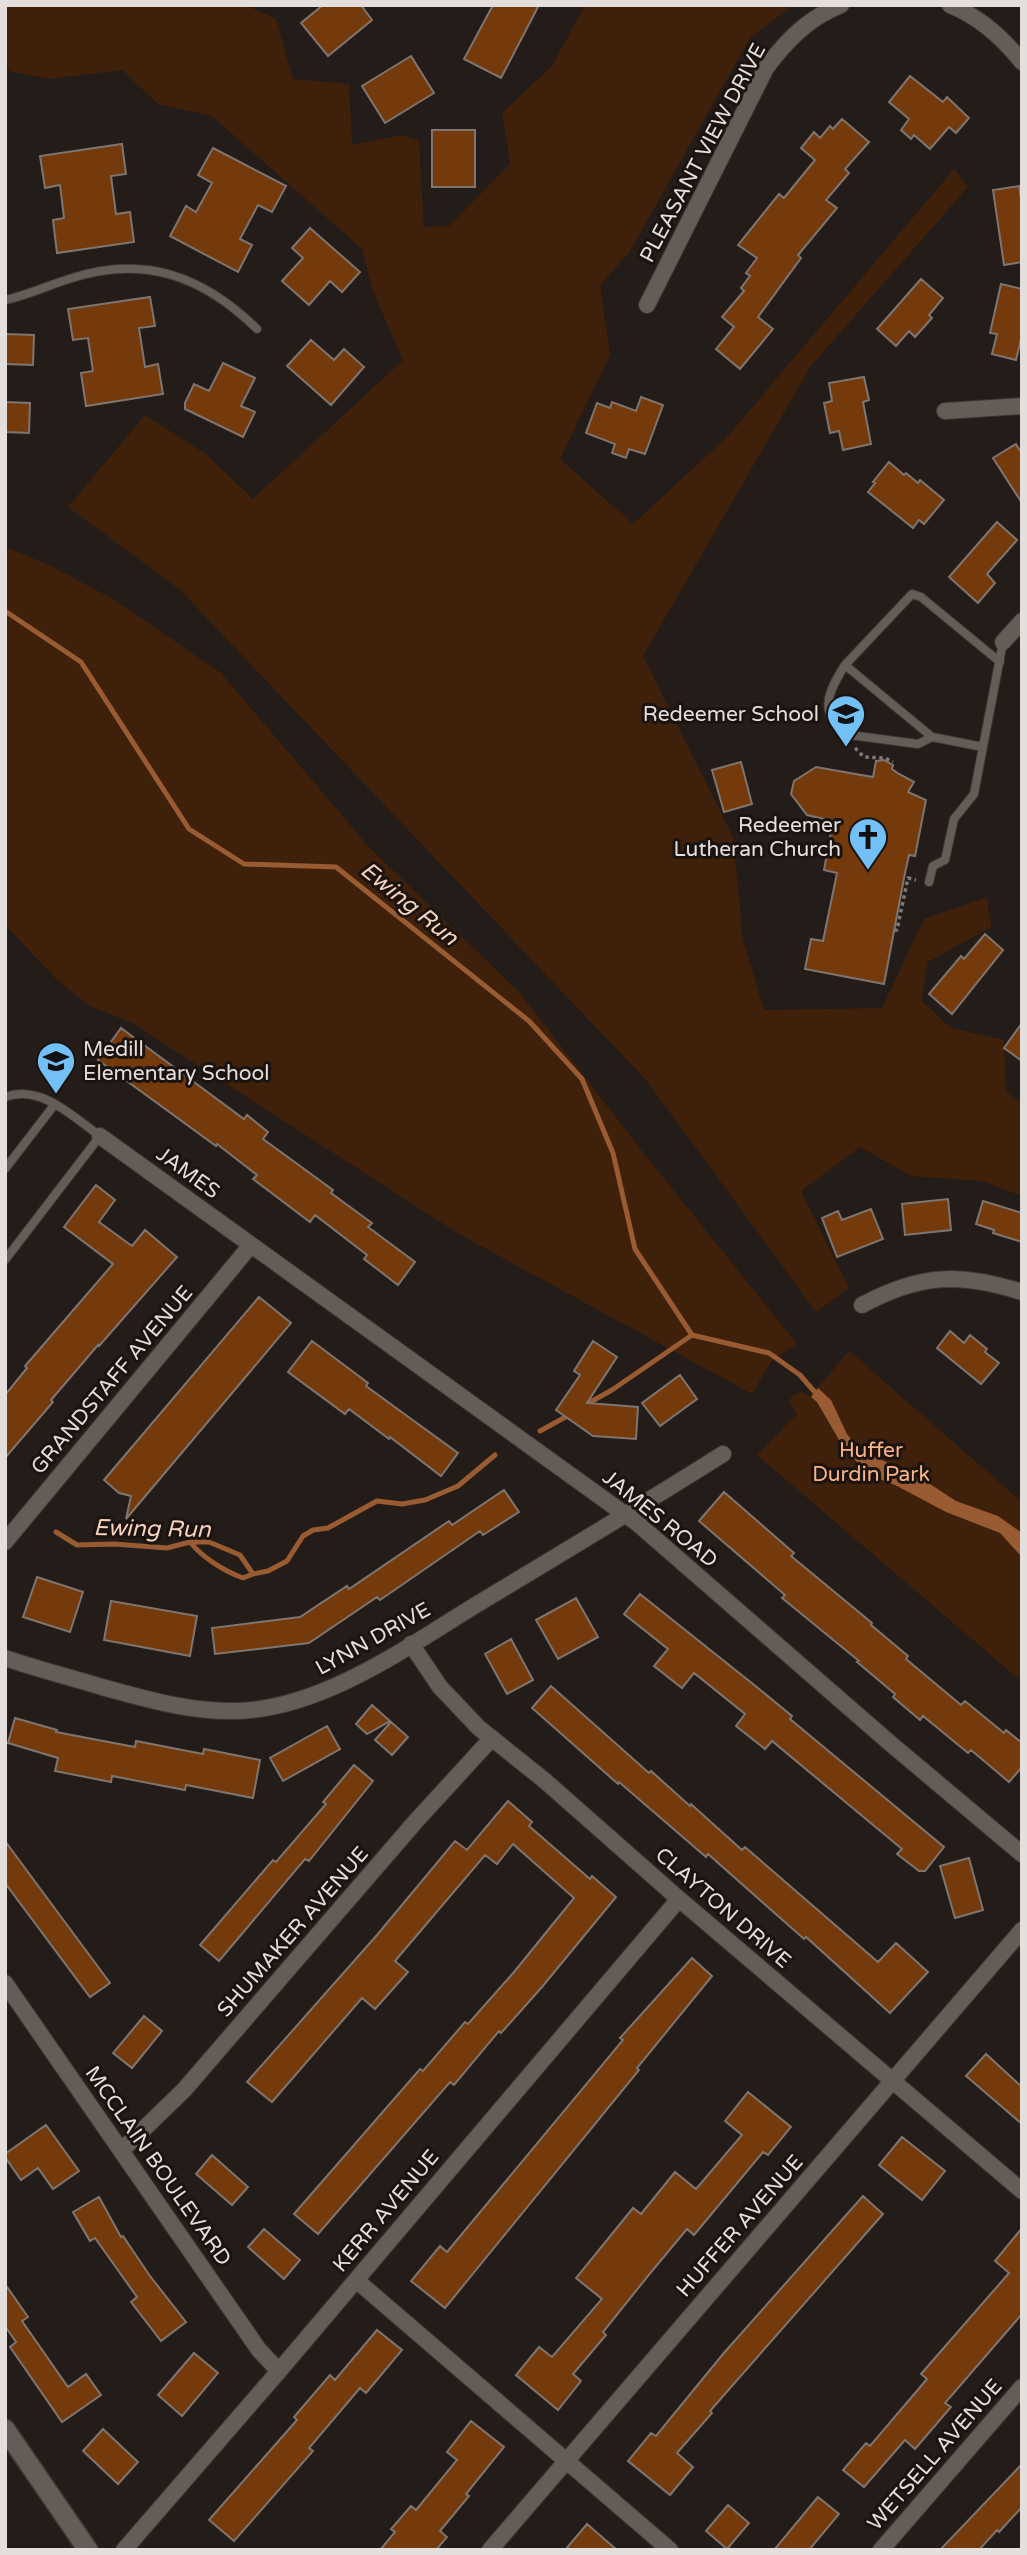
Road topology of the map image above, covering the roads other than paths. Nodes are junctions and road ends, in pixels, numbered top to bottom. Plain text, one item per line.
1 (841, 5) edge
2 (950, 5) edge
3 (1022, 62) edge
4 (5, 300) edge
5 (648, 305) dead end
6 (257, 329) dead end
7 (1022, 407) edge
8 (944, 411) dead end
9 (1022, 621) edge
10 (1003, 642) joint
11 (1000, 662) junction
12 (845, 665) junction
13 (932, 737) junction
14 (983, 747) junction
15 (929, 883) dead end
16 (5, 1097) edge
17 (55, 1104) junction
18 (100, 1136) junction
19 (5, 1169) edge
20 (251, 1245) junction
21 (5, 1260) edge
22 (1022, 1292) edge
23 (862, 1305) dead end
24 (723, 1454) dead end
25 (626, 1515) junction
26 (5, 1542) edge
27 (411, 1644) junction
28 (5, 1658) edge
29 (492, 1738) junction
30 (1022, 1854) edge
31 (679, 1899) junction
32 (1022, 1930) edge
33 (5, 1983) edge
34 (893, 2081) junction
35 (121, 2150) junction
36 (1022, 2191) edge
37 (356, 2280) junction
38 (279, 2371) junction
39 (1022, 2387) edge
40 (5, 2429) edge
41 (566, 2460) junction
42 (88, 2550) edge
43 (124, 2550) edge
44 (490, 2550) edge
45 (670, 2550) edge
46 (881, 2550) edge

1 - 5 street, PLEASANT VIEW DRIVE
2 - 3 street
4 - 6 lane
7 - 8 street
9 - 10 street
10 - 11 lane
11 - 12 lane
11 - 14 lane
12 - 13 lane
12 - 13 lane
13 - 14 lane
14 - 15 lane
16 - 17 lane
17 - 18 lane
17 - 19 lane
18 - 20 street, JAMES
18 - 21 lane
20 - 25 street, JAMES ROAD
20 - 26 street, GRANDSTAFF AVENUE
22 - 23 street
24 - 25 street, LYNN DRIVE
25 - 27 street, LYNN DRIVE
25 - 30 street, JAMES ROAD
27 - 28 street, LYNN DRIVE
27 - 29 street, CLAYTON DRIVE
29 - 31 street, CLAYTON DRIVE
29 - 35 street, SHUMAKER AVENUE
31 - 34 street, CLAYTON DRIVE
31 - 37 street, KERR AVENUE
32 - 34 street, HUFFER AVENUE
33 - 35 street, MCCLAIN BOULEVARD
34 - 36 street, CLAYTON DRIVE
34 - 41 street, HUFFER AVENUE
35 - 38 street, MCCLAIN BOULEVARD
37 - 38 street, KERR AVENUE
37 - 41 street
38 - 43 street, KERR AVENUE
39 - 46 street, WETSELL AVENUE
40 - 42 street
41 - 44 street, HUFFER AVENUE
41 - 45 street

